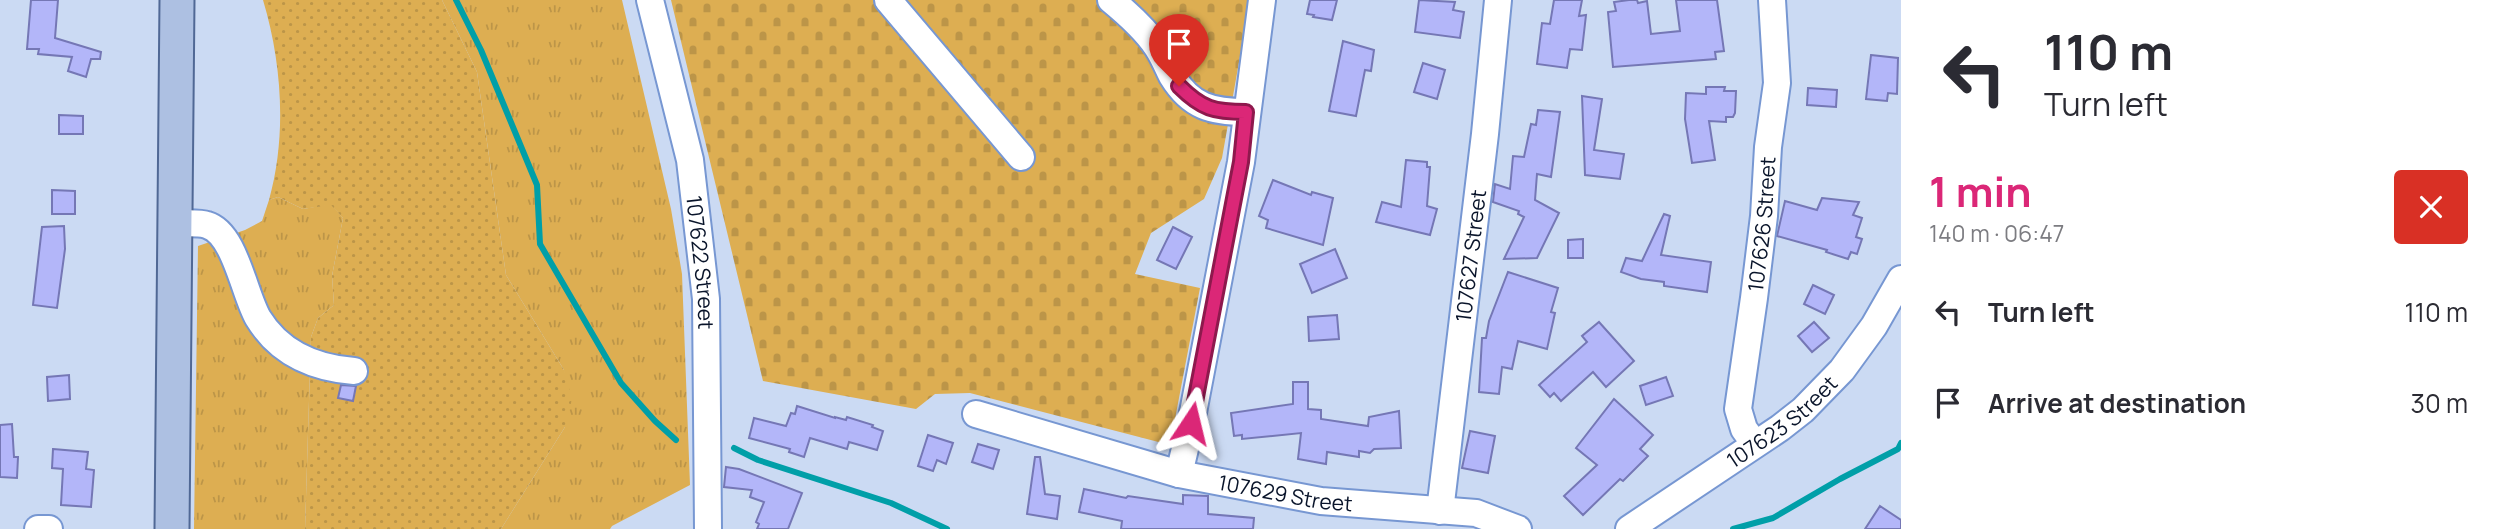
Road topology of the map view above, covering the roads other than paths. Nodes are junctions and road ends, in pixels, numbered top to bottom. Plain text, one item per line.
1 (177, 0) edge
2 (650, 0) edge
3 (888, 0) edge
4 (1111, 0) edge
5 (1262, 0) edge
6 (1499, 0) edge
7 (1772, 0) edge
8 (1246, 112) junction
9 (1021, 157) dead end
10 (174, 223) junction
11 (1901, 279) edge
12 (354, 371) dead end
13 (976, 414) dead end
14 (1755, 444) junction
15 (1179, 474) junction
16 (1440, 511) junction
17 (38, 529) edge
18 (50, 529) edge
19 (172, 529) edge
20 (708, 529) edge
21 (1518, 529) edge
22 (1629, 529) edge

1 - 10 main road
2 - 20 street, 107622 Street
3 - 9 street
4 - 8 street
5 - 8 street
6 - 16 street, 107627 Street
7 - 14 street, 107626 Street
8 - 15 street
10 - 12 street
10 - 19 main road
11 - 14 street, 107623 Street
13 - 15 street, 107629 Street
14 - 22 street, 107623 Street
15 - 16 street, 107629 Street
16 - 21 street, 107629 Street
17 - 18 street

